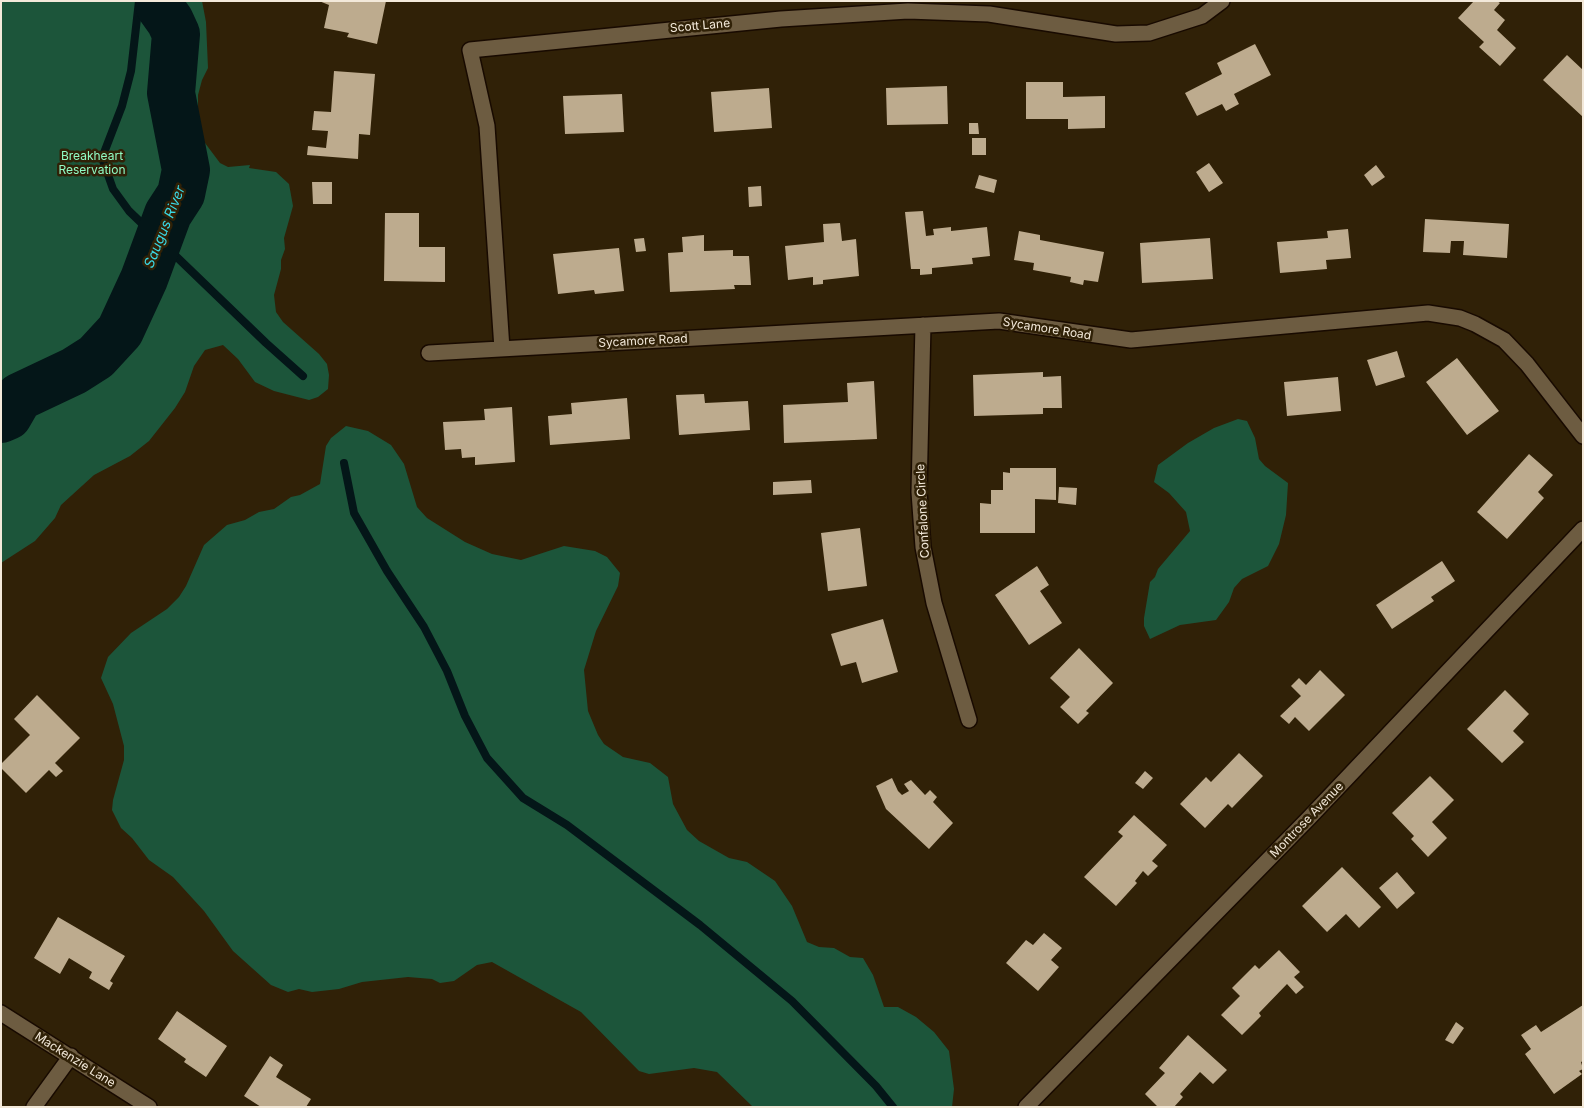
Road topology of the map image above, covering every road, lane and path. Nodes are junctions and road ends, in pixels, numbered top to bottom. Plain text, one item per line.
1 (1222, 1) edge
2 (924, 325) junction
3 (502, 349) junction
4 (429, 353) dead end
5 (1583, 436) edge
6 (1583, 529) edge
7 (969, 720) dead end
8 (1, 1013) edge
9 (71, 1056) junction
10 (34, 1107) edge
11 (149, 1107) edge
12 (1026, 1107) edge

1 - 3 street, Scott Lane
2 - 3 street, Sycamore Road
2 - 5 street, Sycamore Road
2 - 7 street, Confalone Circle
3 - 4 street, Sycamore Road
6 - 12 street, Montrose Avenue
8 - 9 street, Mackenzie Lane
9 - 10 street
9 - 11 street, Mackenzie Lane

